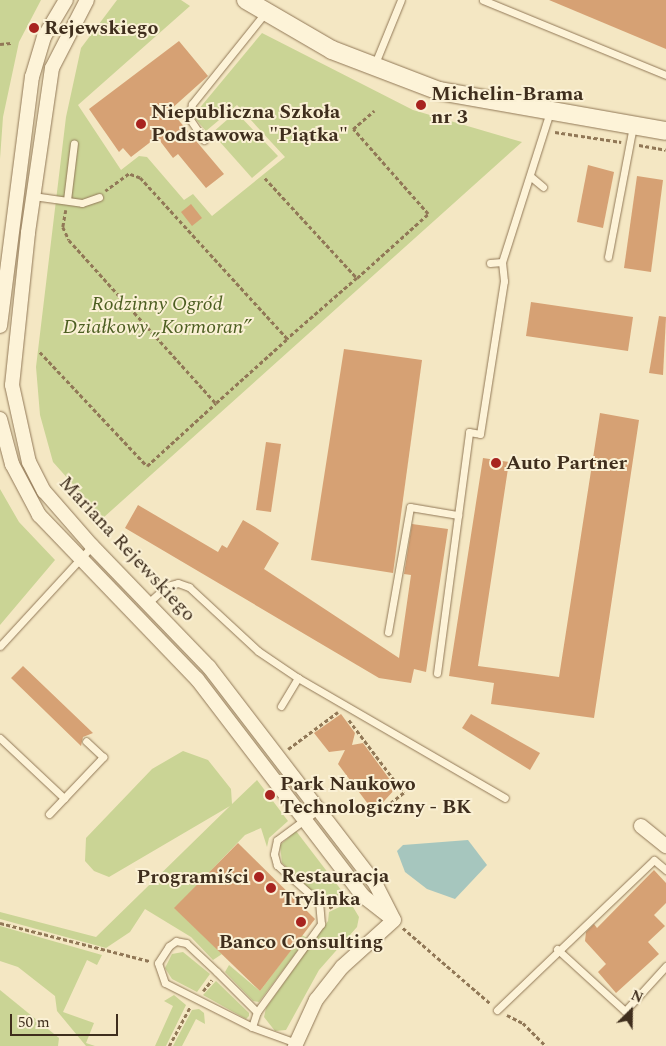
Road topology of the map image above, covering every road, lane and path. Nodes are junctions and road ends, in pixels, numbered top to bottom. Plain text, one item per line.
1 (66, 0) edge
2 (87, 0) edge
3 (246, 0) edge
4 (401, 0) edge
5 (483, 0) edge
6 (265, 13) junction
7 (11, 43) dead end
8 (0, 44) edge
9 (373, 69) junction
10 (666, 75) edge
11 (374, 111) dead end
12 (550, 112) junction
13 (633, 126) junction
14 (666, 131) edge
15 (556, 132) dead end
16 (204, 140) dead end
17 (74, 143) dead end
18 (625, 143) dead end
19 (635, 144) dead end
20 (666, 150) edge
21 (530, 176) junction
22 (265, 178) dead end
23 (543, 187) dead end
24 (33, 196) junction
25 (99, 197) joint
26 (67, 200) junction
27 (608, 257) dead end
28 (502, 262) junction
29 (490, 263) dead end
30 (357, 278) junction
31 (0, 326) edge
32 (287, 339) junction
33 (40, 352) dead end
34 (216, 403) junction
35 (0, 419) edge
36 (458, 515) junction
37 (92, 546) junction
38 (80, 558) junction
39 (148, 602) junction
40 (388, 632) dead end
41 (0, 646) edge
42 (437, 673) dead end
43 (298, 678) junction
44 (332, 696) junction
45 (281, 706) dead end
46 (341, 710) junction
47 (0, 738) edge
48 (86, 741) dead end
49 (287, 750) dead end
50 (64, 798) junction
51 (506, 798) dead end
52 (390, 804) dead end
53 (319, 810) junction
54 (48, 814) dead end
55 (304, 819) junction
56 (641, 826) dead end
57 (666, 846) edge
58 (666, 870) edge
59 (350, 897) dead end
60 (323, 912) junction
61 (394, 920) junction
62 (0, 923) edge
63 (557, 949) junction
64 (158, 963) junction
65 (666, 966) edge
66 (497, 1010) junction
67 (257, 1012) junction
68 (252, 1027) junction
69 (296, 1044) edge
70 (546, 1046) edge

1 - 31 street
2 - 24 street, Mariana Rejewskiego
3 - 6 street
4 - 9 lane
5 - 10 lane
6 - 9 street
6 - 16 lane
7 - 8 path
9 - 12 street
11 - 30 path
12 - 13 street
12 - 21 lane
13 - 14 street
13 - 27 lane
15 - 18 path
17 - 26 lane
19 - 20 path
21 - 23 lane
21 - 28 lane
22 - 30 path
24 - 26 lane
24 - 37 street, Mariana Rejewskiego
25 - 26 lane
25 - 32 path
26 - 34 path
28 - 29 lane
28 - 36 lane
30 - 32 path
32 - 34 path
33 - 34 path
35 - 38 street, Mariana Rejewskiego
36 - 40 lane
36 - 42 lane
37 - 38 lane
37 - 39 street, Mariana Rejewskiego
38 - 41 lane
38 - 55 street, Mariana Rejewskiego
39 - 43 lane
39 - 53 street, Mariana Rejewskiego
43 - 44 lane
43 - 45 lane
44 - 46 path
44 - 51 lane
46 - 49 path
46 - 52 path
47 - 50 lane
48 - 50 lane
50 - 54 lane
53 - 55 lane
53 - 61 street, Mariana Rejewskiego
55 - 60 lane
55 - 61 street, Mariana Rejewskiego
56 - 57 street
58 - 63 lane
59 - 60 path
60 - 67 lane
61 - 66 path
61 - 69 street
62 - 64 path
63 - 65 lane
63 - 66 lane
64 - 67 lane
64 - 68 lane
66 - 70 path
67 - 68 lane
68 - 69 lane

